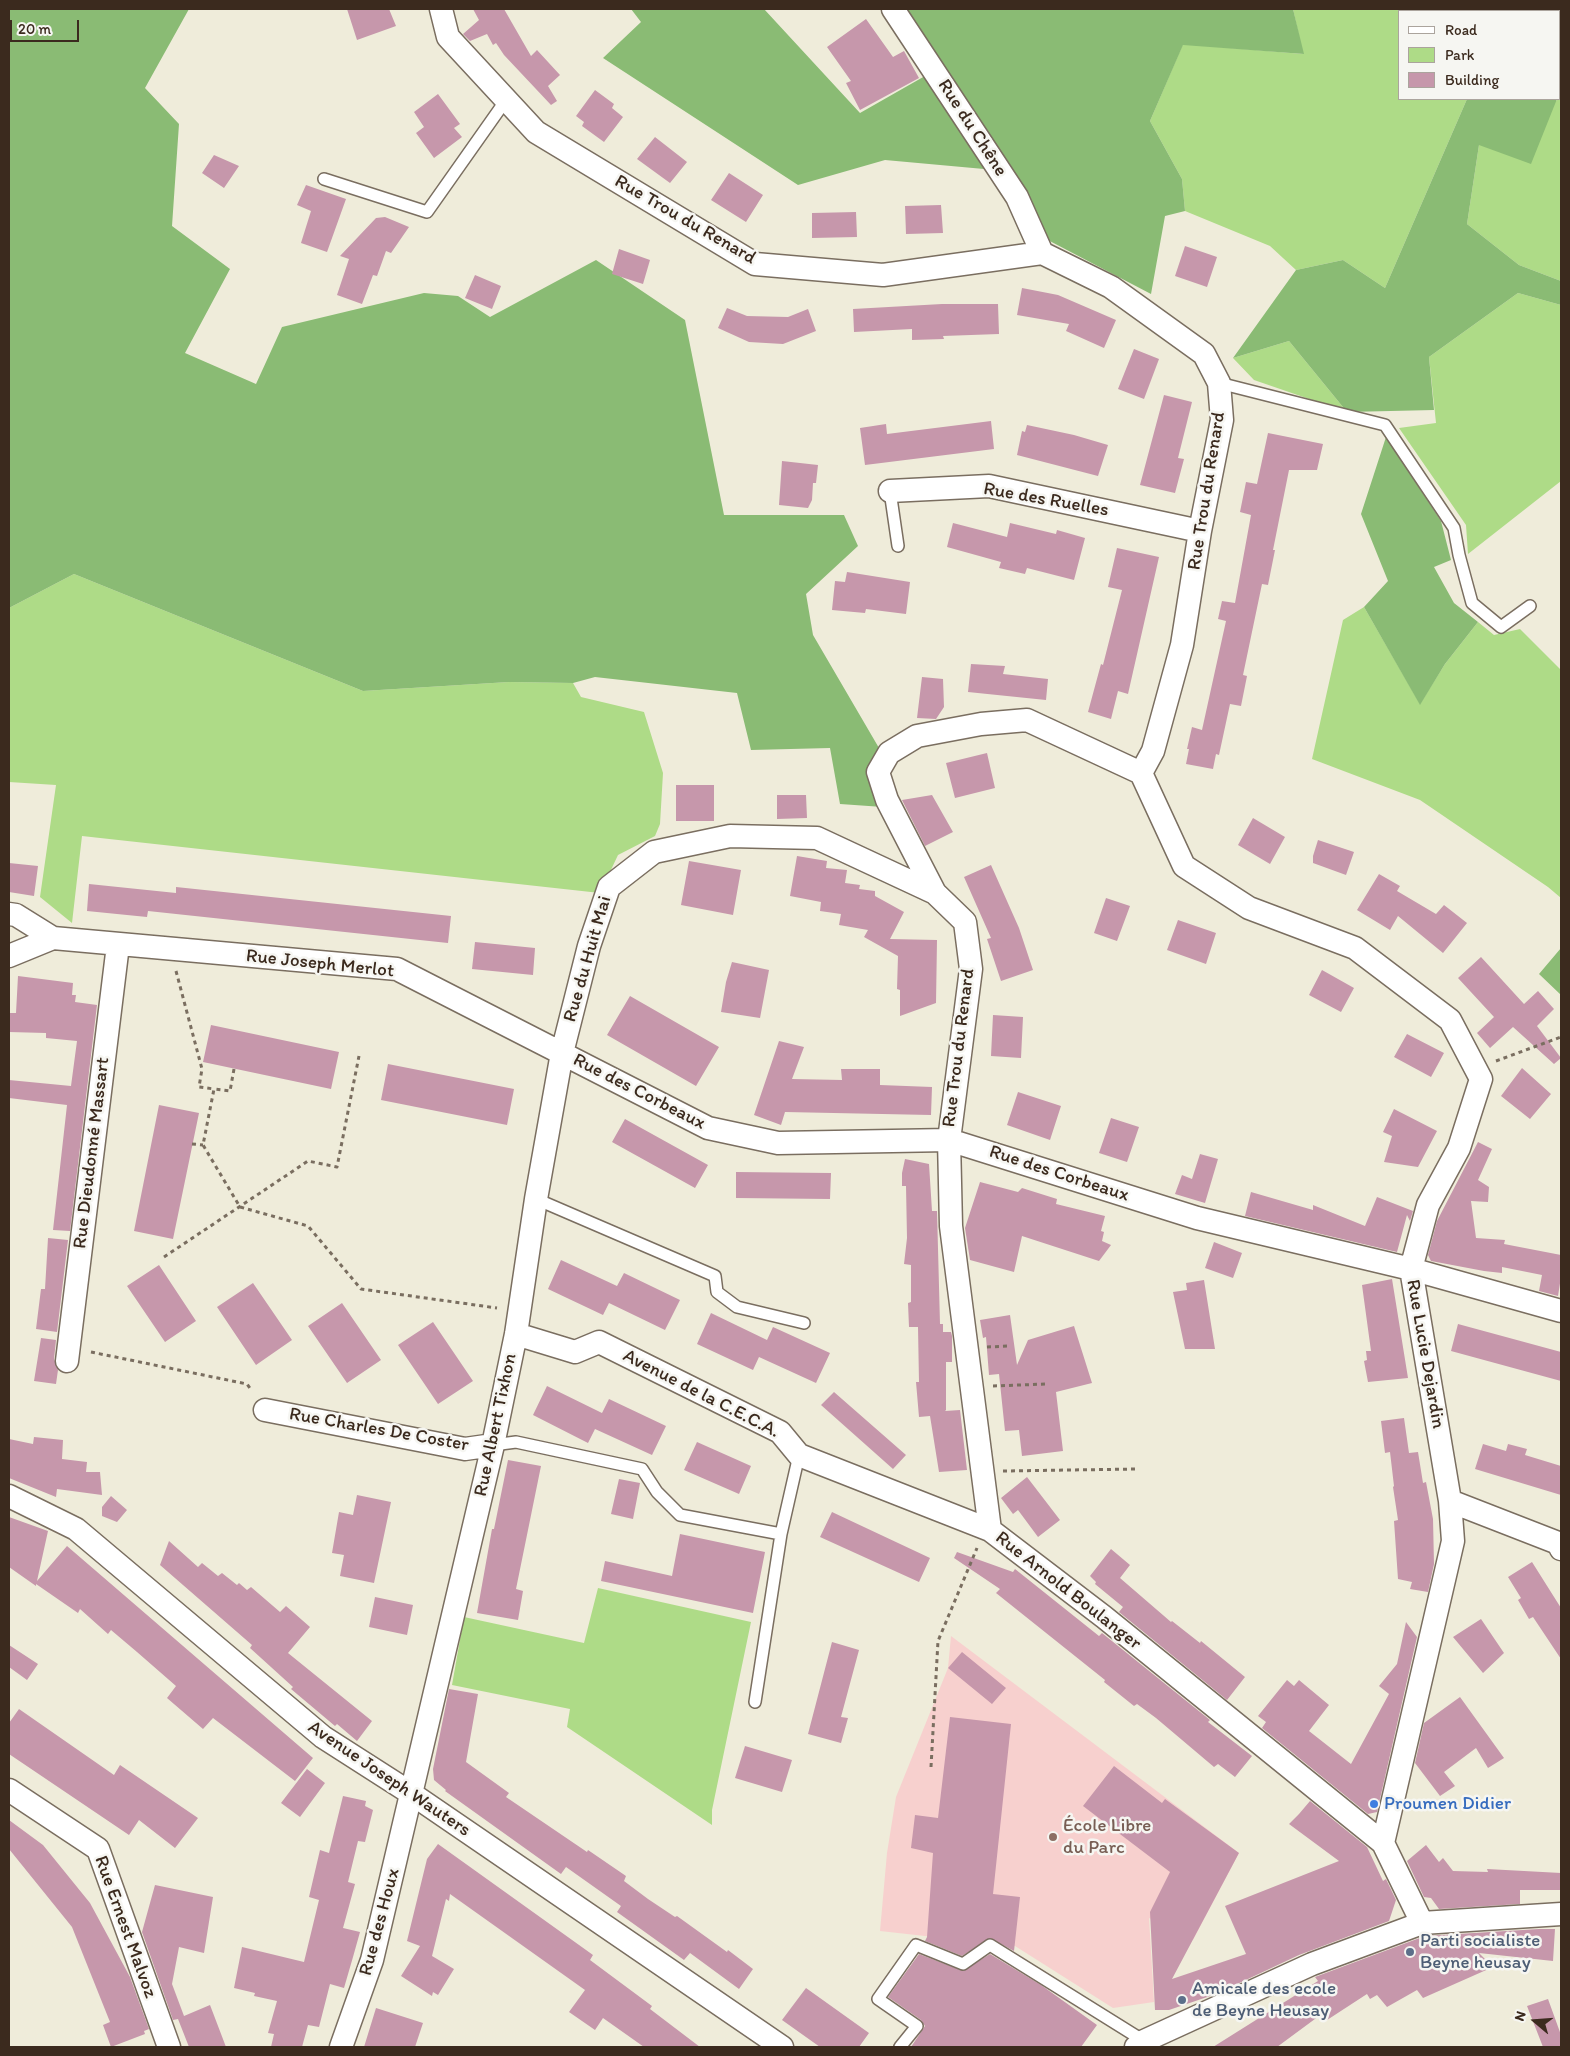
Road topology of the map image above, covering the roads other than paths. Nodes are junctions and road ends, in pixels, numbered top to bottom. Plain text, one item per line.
1 (441, 9) edge
2 (893, 9) edge
3 (506, 100) junction
4 (324, 179) dead end
5 (1042, 253) junction
6 (1219, 384) junction
7 (890, 492) joint
8 (1200, 531) junction
9 (898, 546) dead end
10 (1530, 606) dead end
11 (1142, 773) junction
12 (935, 893) junction
13 (9, 914) edge
14 (53, 938) junction
15 (118, 945) junction
16 (9, 956) edge
17 (562, 1053) junction
18 (949, 1140) junction
19 (536, 1199) junction
20 (1411, 1269) junction
21 (1561, 1311) edge
22 (804, 1323) dead end
23 (516, 1334) junction
24 (67, 1354) road end
25 (265, 1410) road end
26 (493, 1445) junction
27 (799, 1455) junction
28 (9, 1496) edge
29 (1450, 1501) junction
30 (988, 1529) junction
31 (781, 1534) junction
32 (1561, 1549) edge
33 (755, 1702) dead end
34 (9, 1790) edge
35 (412, 1794) junction
36 (1383, 1843) junction
37 (1561, 1914) edge
38 (1422, 1923) junction
39 (1140, 2044) edge
40 (168, 2047) edge
41 (341, 2047) edge
42 (782, 2047) edge
43 (900, 2047) edge

1 - 3 street, Rue Trou du Renard
2 - 5 street, Rue du Chêne
3 - 4 lane
3 - 5 street, Rue Trou du Renard
5 - 6 street, Rue Trou du Renard
6 - 8 street, Rue Trou du Renard
6 - 10 lane
7 - 8 street, Rue des Ruelles
7 - 9 lane
8 - 11 street, Rue Trou du Renard
11 - 12 street, Rue Trou du Renard
11 - 20 street, Rue Lucie Dejardin
12 - 17 street, Rue du Huit Mai
12 - 18 street, Rue Trou du Renard
13 - 14 street
14 - 15 street, Rue Joseph Merlot
14 - 16 street
15 - 17 street, Rue Joseph Merlot
15 - 24 street, Rue Dieudonné Massart
17 - 18 street, Rue des Corbeaux
17 - 19 street, Rue Albert Tixhon
18 - 20 street, Rue des Corbeaux
18 - 30 street, Rue Arnold Boulanger
19 - 22 lane
19 - 23 street, Rue Albert Tixhon
20 - 21 street, Rue des Corbeaux
20 - 29 street, Rue Lucie Dejardin
23 - 26 street, Rue Albert Tixhon
23 - 27 street, Avenue de la C.E.C.A.
25 - 26 street, Rue Charles De Coster
26 - 31 lane
26 - 35 street, Rue Albert Tixhon
27 - 30 street, Avenue de la C.E.C.A.
27 - 31 lane
28 - 35 street, Avenue Joseph Wauters
29 - 32 street
29 - 36 street, Rue Lucie Dejardin
30 - 36 street, Rue Arnold Boulanger
31 - 33 lane
34 - 40 street, Rue Ernest Malvoz
35 - 41 street, Rue des Houx
35 - 42 street, Avenue Joseph Wauters
36 - 38 street, Rue Arnold Boulanger
37 - 38 street
38 - 39 street
39 - 43 lane

